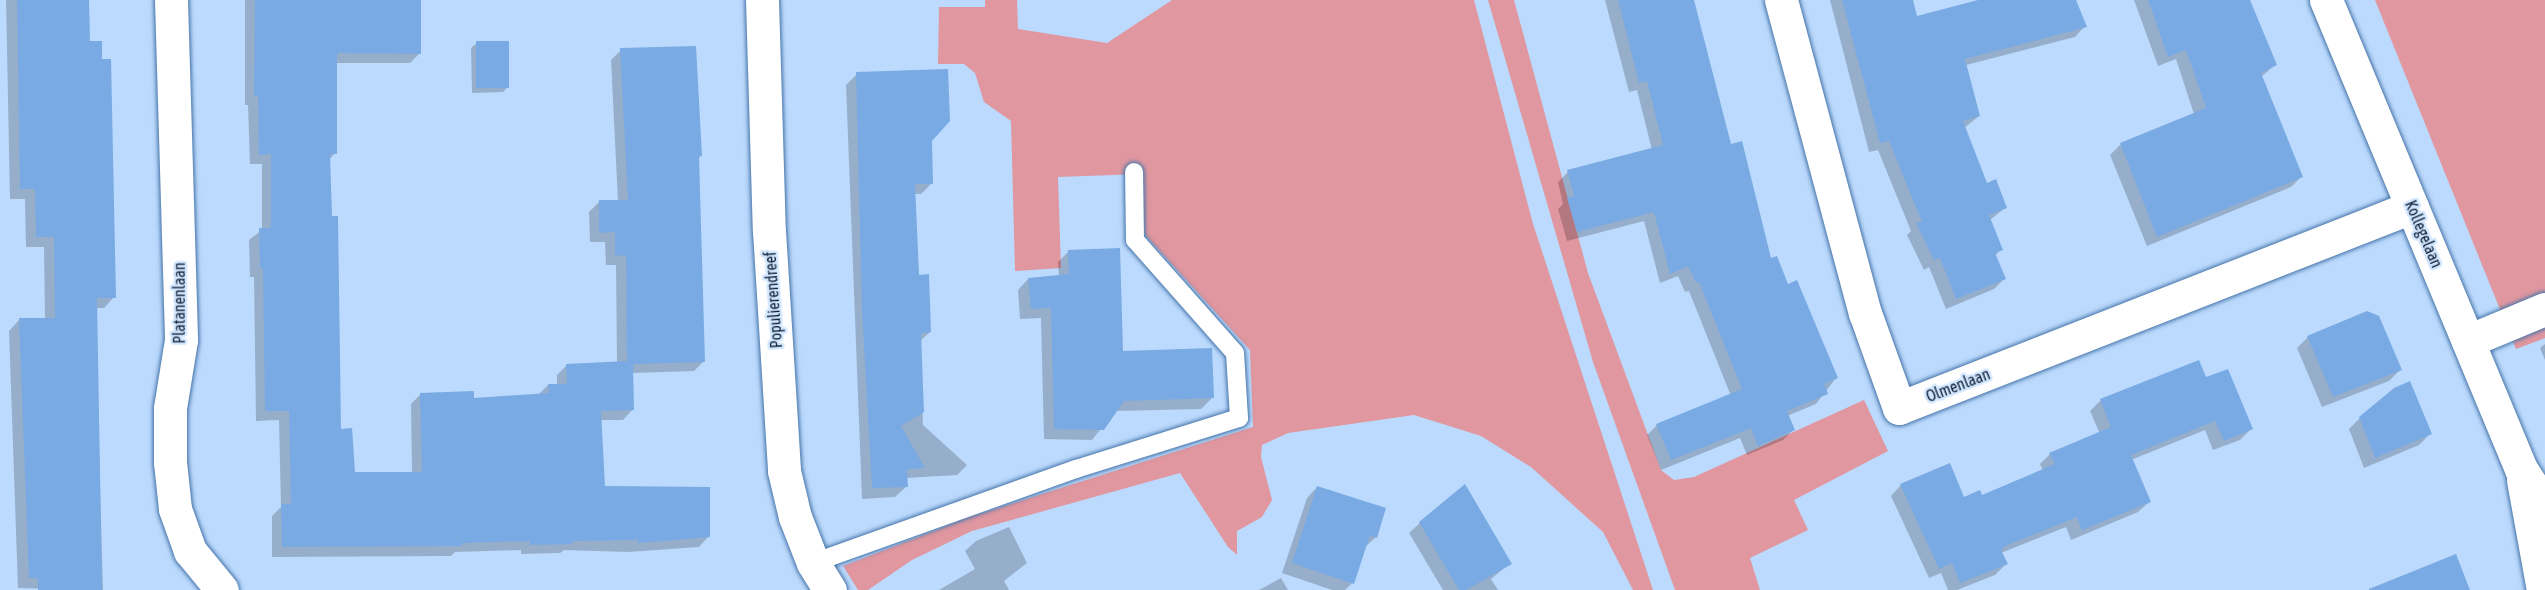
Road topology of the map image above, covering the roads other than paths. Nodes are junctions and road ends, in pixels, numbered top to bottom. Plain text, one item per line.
1 (171, 0) edge
2 (762, 0) edge
3 (1781, 0) edge
4 (2326, 0) edge
5 (1134, 172) dead end
6 (2412, 207) junction
7 (2545, 309) edge
8 (2468, 341) junction
9 (2521, 469) junction
10 (2545, 506) edge
11 (821, 582) edge
12 (222, 590) edge
13 (2543, 590) edge

1 - 12 street, Platanenlaan
2 - 11 street, Populierendreef
3 - 6 street, Olmenlaan
4 - 6 street, Kollegelaan
5 - 11 lane
6 - 8 street, Kollegelaan
7 - 8 street
8 - 9 street, Kollegelaan
9 - 10 street, Kollegelaan
9 - 13 street, Kollegelaan

